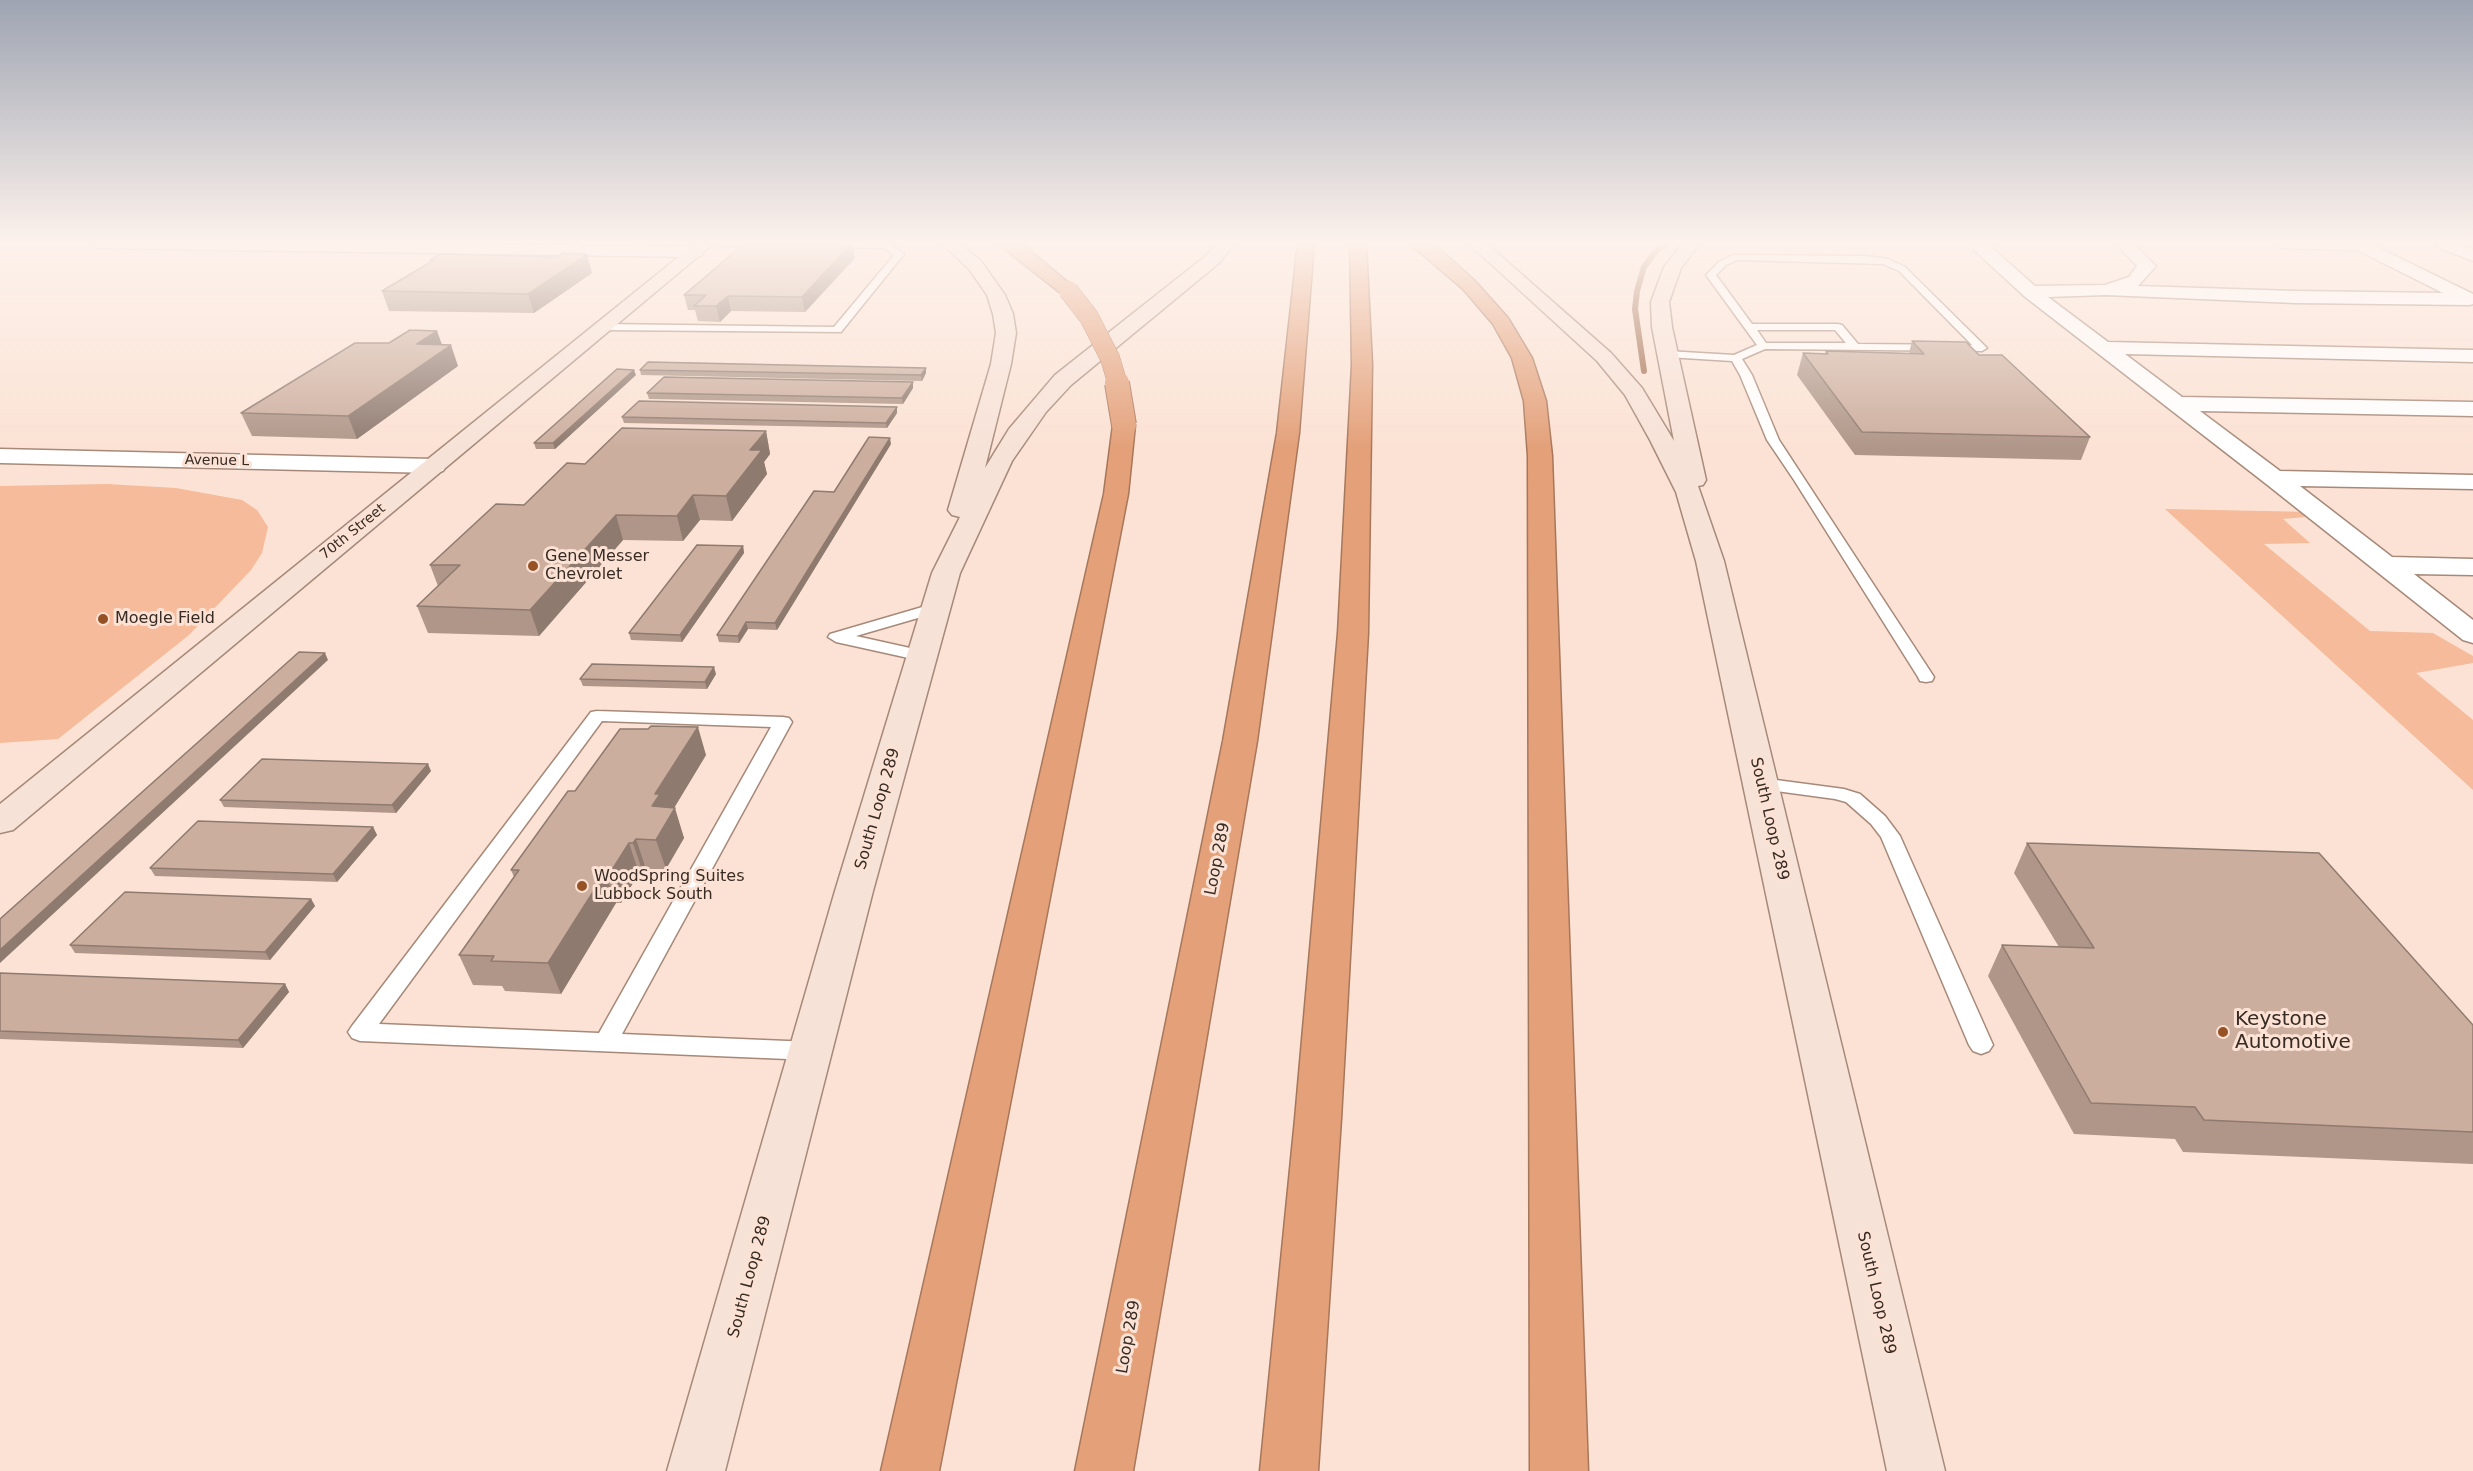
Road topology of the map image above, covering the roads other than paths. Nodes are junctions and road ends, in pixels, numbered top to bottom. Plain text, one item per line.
1 (623, 312) edge
2 (852, 312) edge
3 (1002, 312) edge
4 (1085, 312) edge
5 (1148, 312) edge
6 (1300, 312) edge
7 (1360, 312) edge
8 (1492, 312) edge
9 (1555, 312) edge
10 (1661, 312) edge
11 (1738, 312) edge
12 (1945, 312) edge
13 (2057, 312) edge
14 (604, 327) junction
15 (1749, 327) junction
16 (1762, 346) junction
17 (1854, 346) junction
18 (2106, 348) junction
19 (1667, 354) junction
20 (2473, 356) edge
21 (1736, 358) junction
22 (2176, 404) junction
23 (2473, 409) edge
24 (0, 456) edge
25 (434, 466) junction
26 (2274, 478) junction
27 (2473, 482) edge
28 (1710, 561) junction
29 (2385, 565) junction
30 (2473, 567) edge
31 (941, 590) junction
32 (2473, 634) edge
33 (922, 656) junction
34 (1926, 677) dead end
35 (1761, 784) junction
36 (0, 822) edge
37 (606, 1042) junction
38 (1981, 1045) dead end
39 (811, 1051) junction
40 (696, 1471) edge
41 (910, 1471) edge
42 (1104, 1471) edge
43 (1289, 1471) edge
44 (1559, 1471) edge
45 (1916, 1471) edge

1 - 14 main road, 70th Street
2 - 14 lane
3 - 31 main road
4 - 41 highway, bridge
5 - 31 main road, South Loop 289
6 - 42 highway, Loop 289
7 - 43 highway
8 - 44 highway
9 - 28 main road, South Loop 289
10 - 19 main road
11 - 15 lane
12 - 17 lane
13 - 18 street
14 - 25 main road, 70th Street
15 - 16 lane
15 - 17 lane
16 - 17 lane
16 - 21 lane
18 - 20 street
18 - 22 street
19 - 21 lane
19 - 28 main road
21 - 34 lane
22 - 23 street
22 - 26 street
24 - 25 street, Avenue L
25 - 36 main road, 70th Street
26 - 27 street
26 - 29 street
28 - 35 main road, South Loop 289
29 - 30 street
29 - 32 street
31 - 33 main road, South Loop 289
31 - 33 lane
33 - 39 main road, South Loop 289
35 - 38 lane
35 - 45 main road, South Loop 289
37 - 37 lane
37 - 39 lane
39 - 40 main road, South Loop 289

